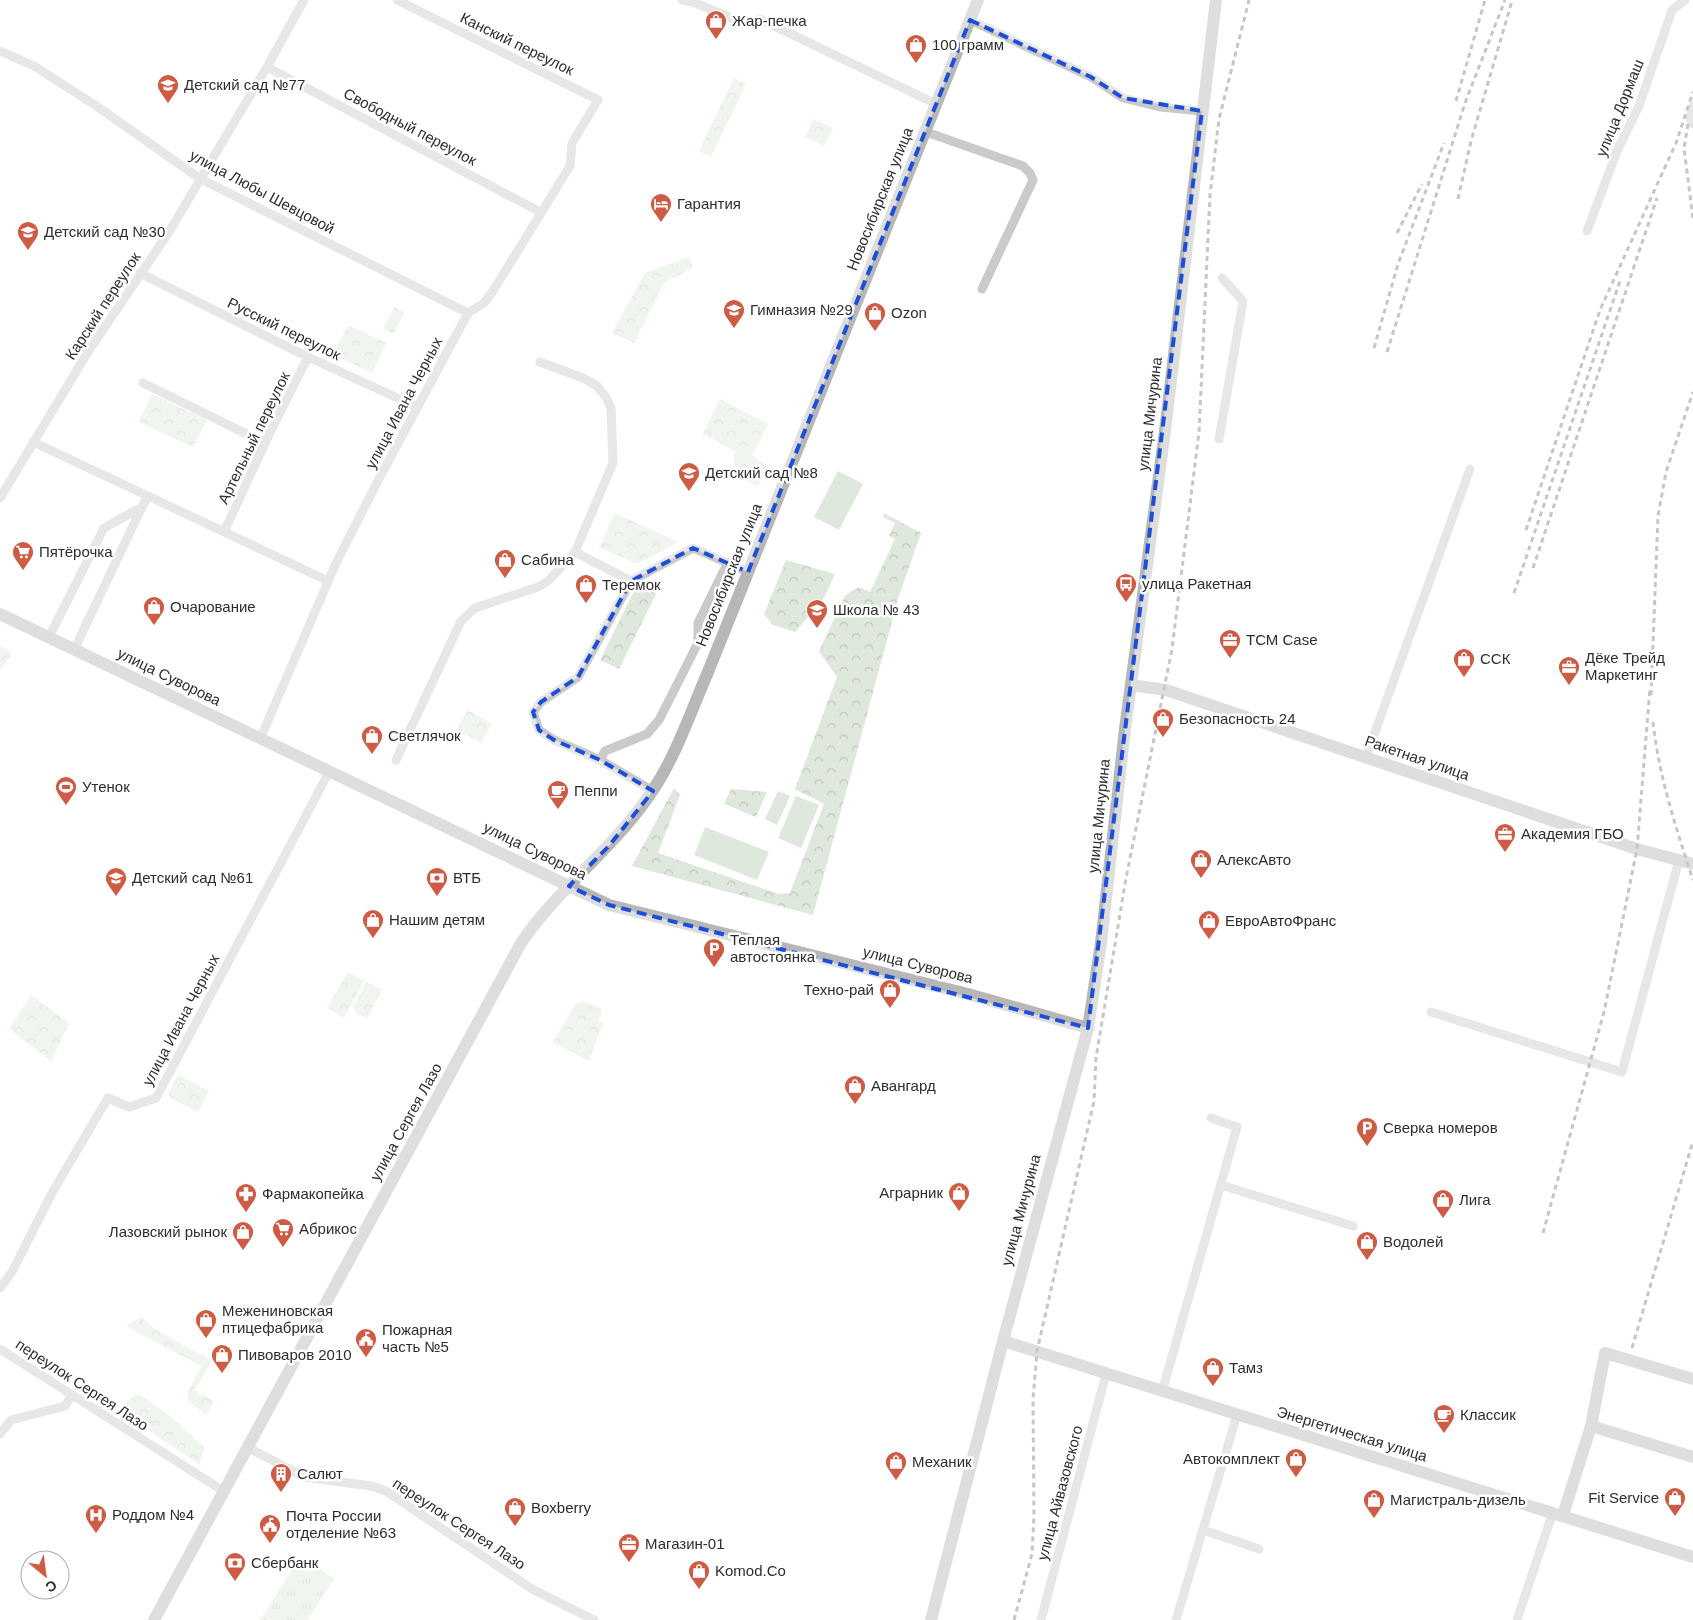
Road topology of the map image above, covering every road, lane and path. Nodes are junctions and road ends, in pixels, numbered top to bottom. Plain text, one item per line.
1 (304, 0) edge
2 (397, 0) edge
3 (682, 0) edge
4 (978, 0) edge
5 (1216, 0) edge
6 (1686, 0) edge
7 (1693, 1) edge
8 (970, 20) junction
9 (0, 51) edge
10 (267, 67) junction
11 (598, 100) joint
12 (936, 104) junction
13 (1693, 106) edge
14 (1202, 111) junction
15 (1693, 124) edge
16 (926, 132) junction
17 (199, 178) junction
18 (540, 212) junction
19 (1587, 231) dead end
20 (140, 273) junction
21 (1222, 278) dead end
22 (982, 289) dead end
23 (468, 313) junction
24 (308, 357) junction
25 (540, 362) dead end
26 (143, 383) dead end
27 (417, 407) junction
28 (1219, 439) dead end
29 (33, 442) junction
30 (265, 443) junction
31 (1470, 469) dead end
32 (148, 496) junction
33 (0, 498) edge
34 (142, 507) junction
35 (224, 532) junction
36 (575, 552) junction
37 (728, 562) junction
38 (748, 572) junction
39 (328, 581) junction
40 (632, 581) junction
41 (0, 614) edge
42 (49, 637) junction
43 (74, 650) junction
44 (1131, 685) junction
45 (260, 739) junction
46 (1366, 757) junction
47 (396, 760) dead end
48 (600, 760) junction
49 (329, 772) junction
50 (653, 791) junction
51 (1679, 860) junction
52 (1693, 864) edge
53 (569, 886) junction
54 (1430, 1012) dead end
55 (1088, 1028) junction
56 (1211, 1118) dead end
57 (1220, 1185) junction
58 (1353, 1226) dead end
59 (0, 1288) edge
60 (1003, 1340) junction
61 (0, 1349) edge
62 (1106, 1374) junction
63 (1693, 1379) edge
64 (1162, 1392) junction
65 (72, 1395) junction
66 (1237, 1415) junction
67 (1591, 1426) junction
68 (0, 1434) edge
69 (249, 1448) junction
70 (1693, 1457) edge
71 (224, 1492) junction
72 (1558, 1513) junction
73 (1203, 1530) junction
74 (1259, 1548) dead end
75 (1693, 1556) edge
76 (154, 1620) edge
77 (594, 1620) edge
78 (930, 1620) edge
79 (1041, 1620) edge
80 (1176, 1620) edge
81 (1517, 1620) edge

1 - 10 street, Карский переулок
2 - 11 street, Канский переулок
3 - 12 street
4 - 8 street, Новосибирская улица
5 - 14 street, улица Мичурина
6 - 7 street, улица Дормаш
6 - 19 street, улица Дормаш
8 - 12 street, Новосибирская улица
8 - 14 street
9 - 17 street, улица Любы Шевцовой
10 - 17 street, Карский переулок
10 - 18 street, Свободный переулок
11 - 18 street, улица Ивана Черных
12 - 16 street, Новосибирская улица
13 - 15 street
14 - 44 street, улица Мичурина
16 - 22 street
16 - 38 street, Новосибирская улица
17 - 20 street, Карский переулок
17 - 23 street, улица Любы Шевцовой
18 - 23 street, улица Ивана Черных
20 - 24 street, Русский переулок
20 - 29 street, Карский переулок
21 - 28 street
23 - 27 street, улица Ивана Черных
24 - 27 street, Русский переулок
24 - 30 street, Артельный переулок
25 - 36 street
26 - 30 street
27 - 39 street, улица Ивана Черных
29 - 32 street
29 - 33 street, Карский переулок
30 - 35 street, Артельный переулок
31 - 46 street
32 - 34 street
32 - 35 street
34 - 42 street
34 - 43 street
35 - 39 street
36 - 40 street
36 - 47 street
37 - 38 street
37 - 40 street
37 - 48 street
38 - 50 street, Новосибирская улица
39 - 45 street, улица Ивана Черных
40 - 48 street
41 - 42 street, улица Суворова
42 - 43 street, улица Суворова
43 - 45 street, улица Суворова
44 - 46 street, Ракетная улица
44 - 55 street, улица Мичурина
45 - 49 street, улица Суворова
46 - 51 street, Ракетная улица
48 - 50 street
49 - 53 street, улица Суворова
49 - 59 street, улица Ивана Черных
50 - 53 street, Новосибирская улица
51 - 52 street, Ракетная улица
51 - 54 street
53 - 55 street, улица Суворова
53 - 69 street, улица Сергея Лазо
55 - 60 street, улица Мичурина
56 - 57 street
57 - 58 street
57 - 64 street
60 - 62 street, Энергетическая улица
60 - 78 street, улица Мичурина
61 - 65 street, переулок Сергея Лазо
62 - 64 street, Энергетическая улица
62 - 79 street, улица Айвазовского
63 - 67 street
64 - 66 street, Энергетическая улица
65 - 68 street
65 - 71 street, переулок Сергея Лазо
66 - 72 street, Энергетическая улица
66 - 73 street
67 - 70 street
67 - 72 street
69 - 71 street, улица Сергея Лазо
69 - 77 street, переулок Сергея Лазо
71 - 76 street, улица Сергея Лазо
72 - 75 street, Энергетическая улица
72 - 81 street
73 - 74 street
73 - 80 street

